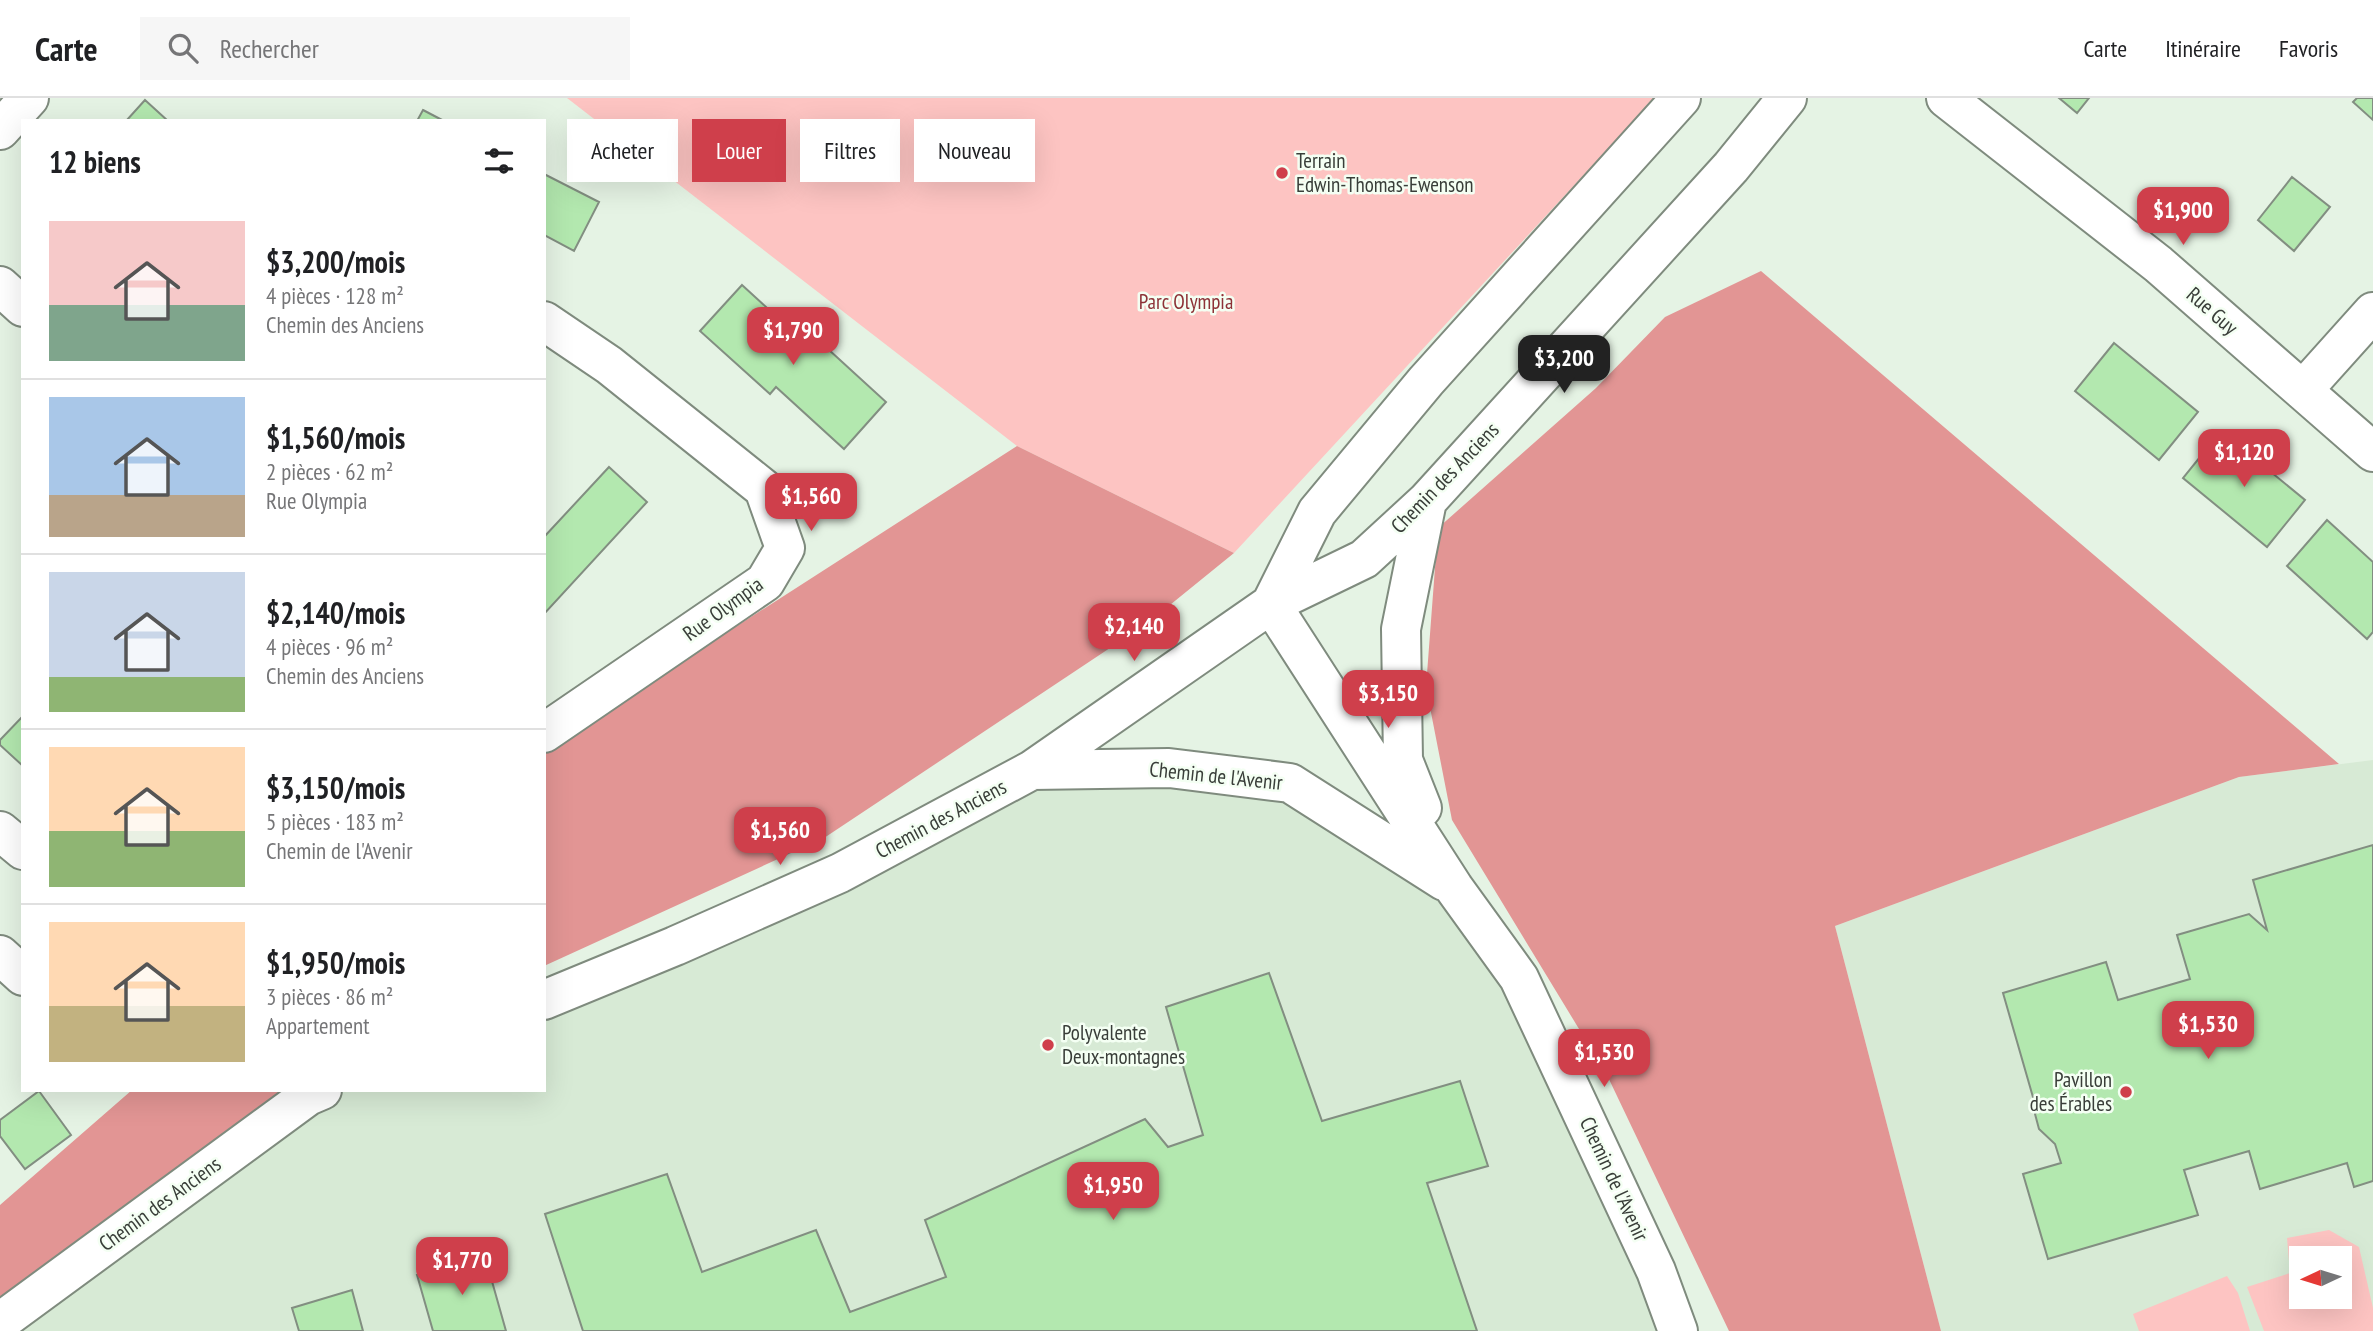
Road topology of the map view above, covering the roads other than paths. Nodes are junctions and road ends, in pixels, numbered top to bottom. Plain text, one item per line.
1 (29, 98) edge
2 (1681, 98) edge
3 (1787, 98) edge
4 (1946, 98) edge
5 (0, 130) edge
6 (0, 286) edge
7 (21, 305) edge
8 (2373, 312) edge
9 (546, 322) edge
10 (2303, 390) junction
11 (2373, 452) edge
12 (1427, 501) junction
13 (1271, 604) junction
14 (546, 732) edge
15 (1032, 770) junction
16 (0, 831) edge
17 (21, 848) edge
18 (1454, 888) junction
19 (0, 956) edge
20 (21, 974) edge
21 (546, 999) edge
22 (317, 1092) edge
23 (0, 1322) edge
24 (1678, 1331) edge

1 - 5 street
2 - 13 street, Chemin des Anciens
3 - 12 street, Chemin des Anciens
4 - 10 street, Rue Guy
6 - 7 street
8 - 10 street
9 - 14 street, Rue Olympia
10 - 11 street, Rue Guy
12 - 13 street, Chemin des Anciens
12 - 18 street, Chemin de l'Avenir
13 - 15 street, Chemin des Anciens
13 - 18 street, Chemin de l'Avenir
15 - 18 street, Chemin de l'Avenir
15 - 21 street, Chemin des Anciens
16 - 17 street
18 - 24 street, Chemin de l'Avenir
19 - 20 street
22 - 23 street, Chemin des Anciens

